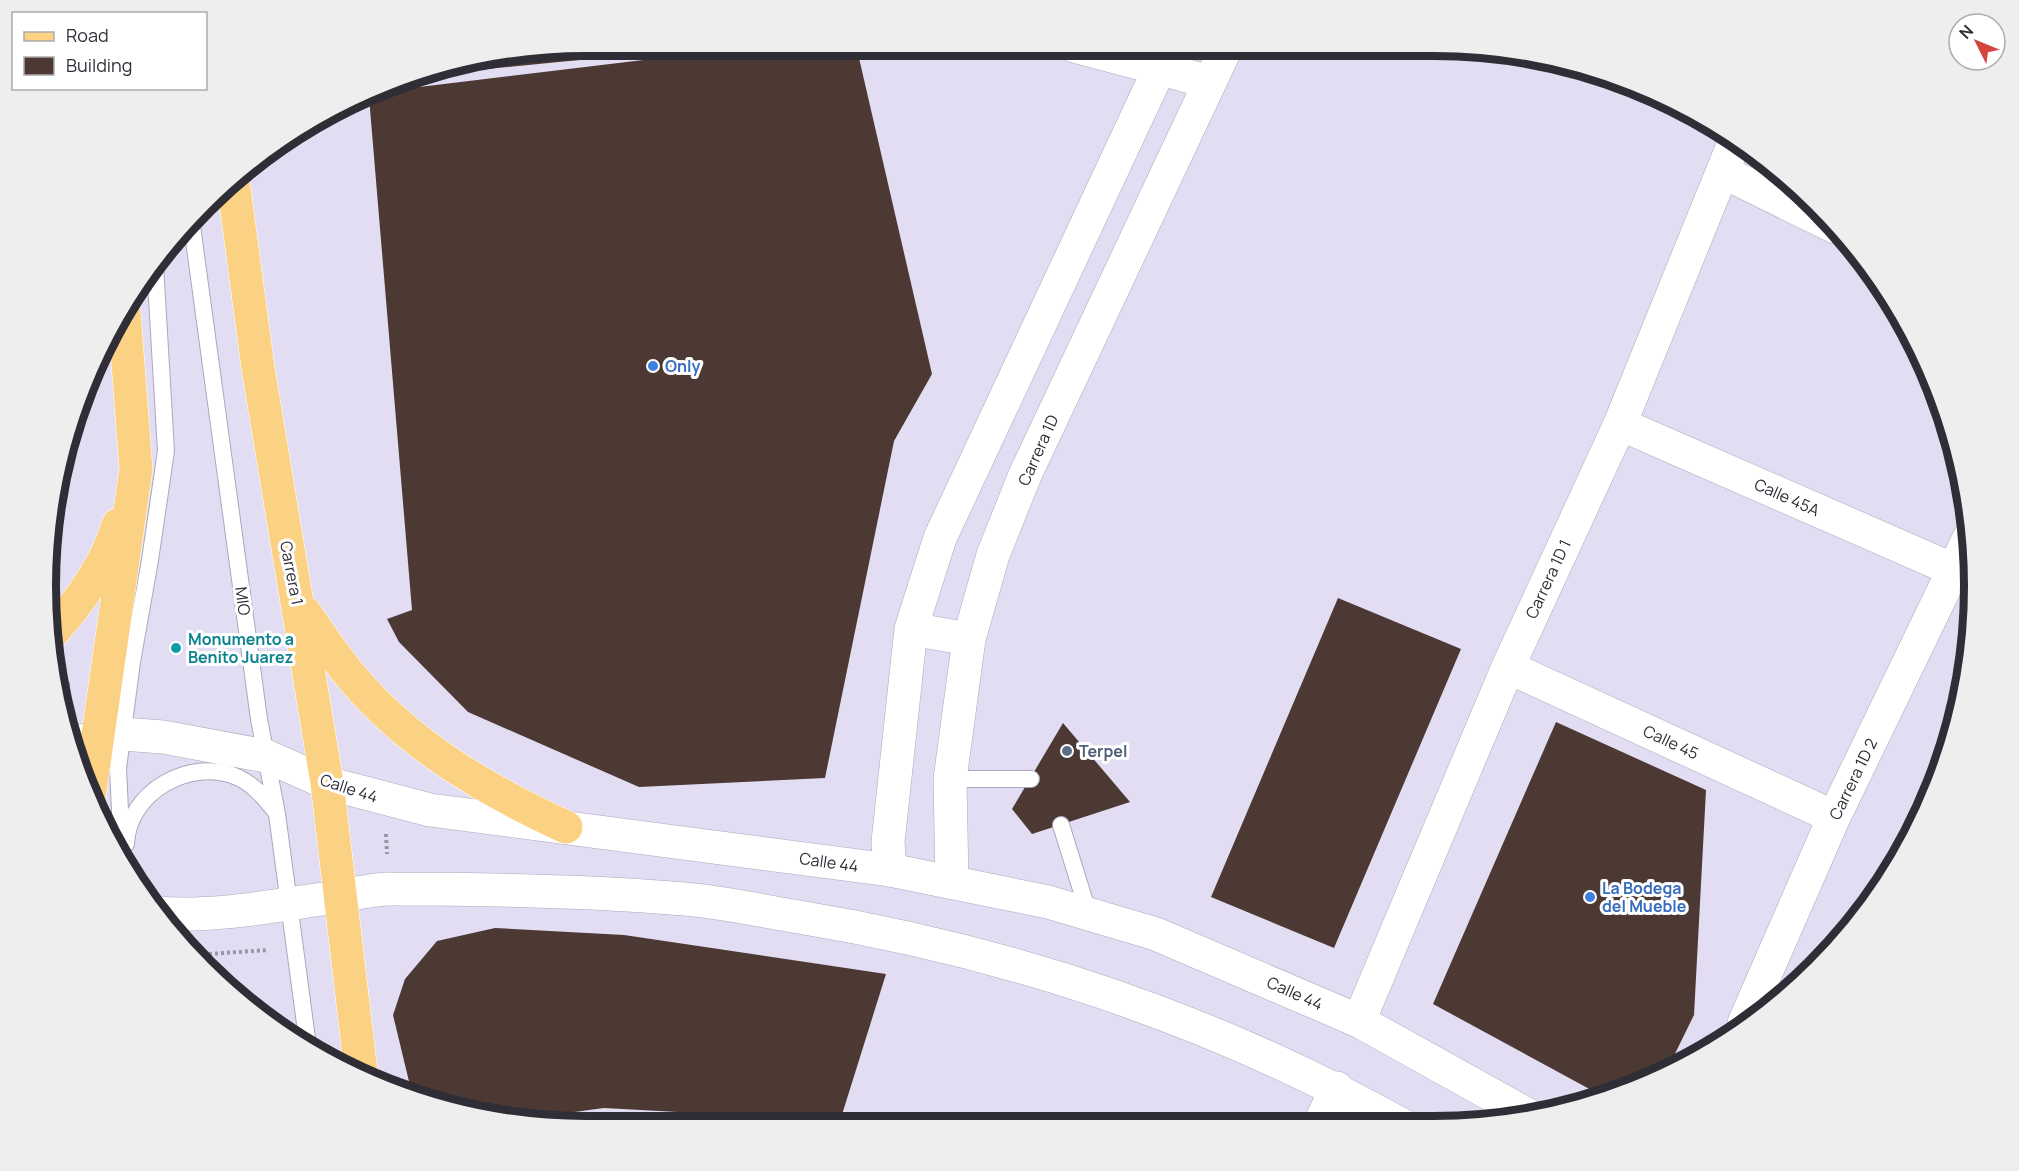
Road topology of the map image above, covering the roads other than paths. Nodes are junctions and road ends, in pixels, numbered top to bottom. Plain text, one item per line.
1 (1222, 56) edge
2 (1165, 57) edge
3 (1210, 82) junction
4 (1732, 148) edge
5 (1723, 172) junction
6 (235, 188) edge
7 (1813, 216) edge
8 (193, 230) edge
9 (156, 276) edge
10 (125, 324) edge
11 (1620, 424) junction
12 (136, 469) junction
13 (1962, 553) edge
14 (1954, 570) junction
15 (299, 604) junction
16 (58, 627) edge
17 (911, 629) junction
18 (969, 639) junction
19 (1508, 667) junction
20 (98, 738) edge
21 (266, 756) junction
22 (92, 778) edge
23 (950, 779) junction
24 (1031, 779) dead end
25 (327, 783) junction
26 (277, 814) junction
27 (1834, 817) junction
28 (1061, 825) dead end
29 (566, 827) junction
30 (121, 840) edge
31 (126, 847) edge
32 (890, 870) junction
33 (952, 882) junction
34 (339, 897) junction
35 (287, 903) junction
36 (170, 914) edge
37 (1089, 915) junction
38 (1749, 1011) edge
39 (1359, 1021) junction
40 (306, 1036) edge
41 (360, 1065) edge
42 (1336, 1088) junction
43 (1516, 1109) edge
44 (1323, 1116) edge
45 (1386, 1116) edge

1 - 3 street, Carrera 1D
2 - 3 street
2 - 17 street
3 - 18 street, Carrera 1D
4 - 5 street, Carrera 1D 1
5 - 7 street
5 - 11 street, Carrera 1D 1
6 - 15 main road, Carrera 1
8 - 21 lane, MIO
9 - 20 lane
10 - 12 main road
11 - 14 street, Calle 45A
11 - 19 street, Carrera 1D 1
12 - 16 main road
12 - 20 main road
13 - 14 street, Carrera 1D 2
14 - 27 street, Carrera 1D 2
15 - 25 main road, Carrera 1
15 - 29 main road
17 - 18 street
17 - 32 street
18 - 23 street, Carrera 1D
19 - 27 street, Calle 45
19 - 39 street, Carrera 1D 1
20 - 21 street, Calle 44
20 - 22 main road
20 - 30 lane
21 - 25 street, Calle 44
21 - 26 lane, MIO
23 - 24 lane
23 - 33 street, Carrera 1D
25 - 29 street, Calle 44
25 - 34 main road, Carrera 1
26 - 31 lane
26 - 35 lane, MIO
27 - 38 street, Carrera 1D 2
28 - 37 lane
29 - 32 street, Calle 44
32 - 33 street, Calle 44
33 - 37 street, Calle 44
34 - 35 street
34 - 41 main road, Carrera 1
34 - 42 street
35 - 36 street
35 - 40 lane, MIO
37 - 39 street, Calle 44
39 - 43 street, Calle 44
42 - 44 street
42 - 45 street

